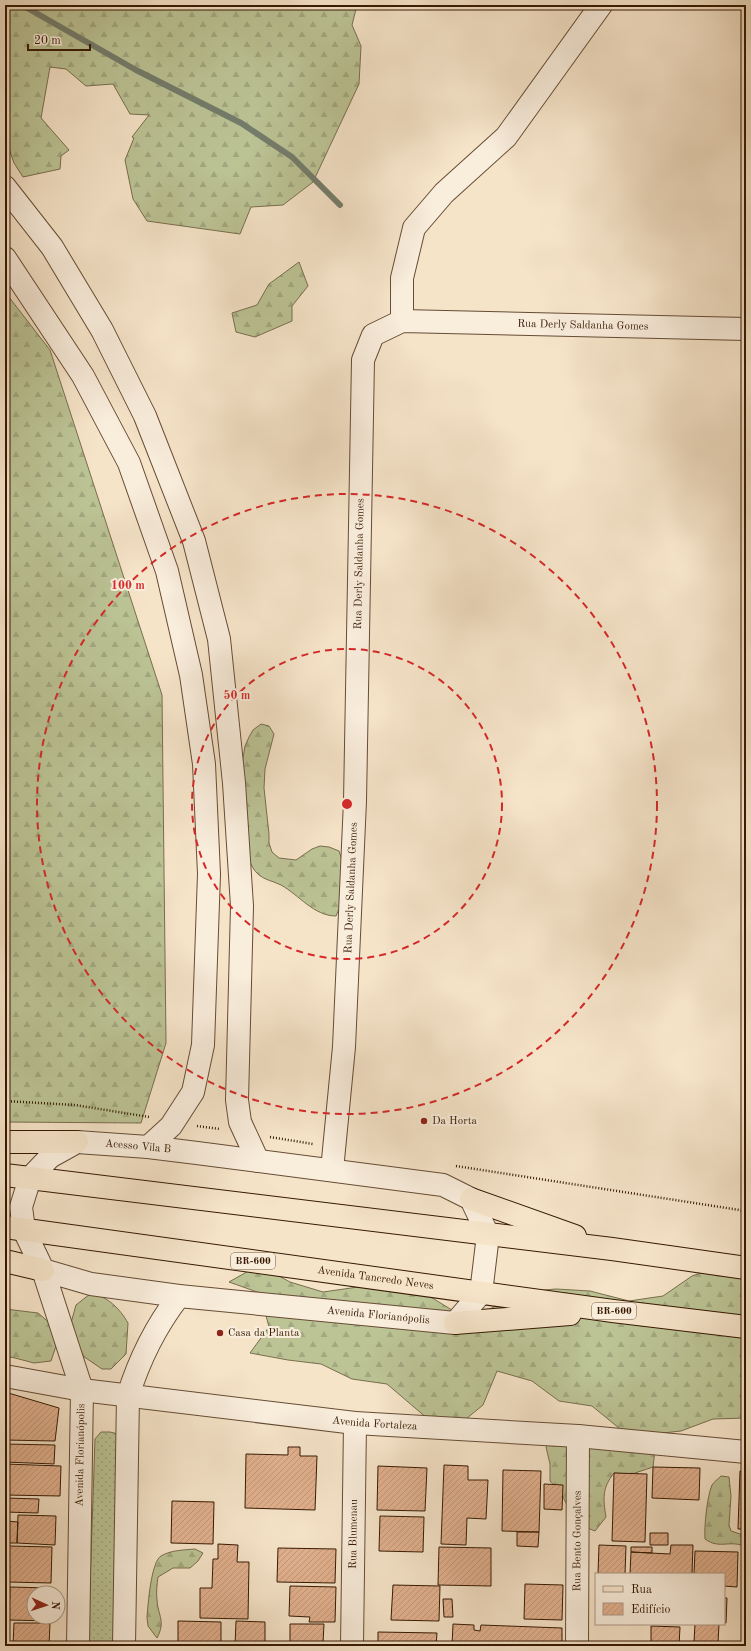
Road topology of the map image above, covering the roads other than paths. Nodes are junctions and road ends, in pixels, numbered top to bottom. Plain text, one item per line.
1 (601, 5) edge
2 (5, 186) edge
3 (5, 258) edge
4 (402, 321) junction
5 (746, 329) edge
6 (5, 1142) edge
7 (77, 1142) junction
8 (148, 1147) junction
9 (258, 1161) junction
10 (332, 1170) junction
11 (5, 1175) edge
12 (30, 1178) junction
13 (471, 1199) junction
14 (15, 1229) edge
15 (488, 1235) junction
16 (612, 1249) junction
17 (5, 1261) edge
18 (746, 1268) edge
19 (43, 1270) junction
20 (482, 1293) junction
21 (179, 1296) junction
22 (613, 1311) junction
23 (455, 1323) junction
24 (746, 1327) edge
25 (5, 1376) edge
26 (82, 1390) junction
27 (128, 1396) junction
28 (355, 1422) junction
29 (578, 1436) junction
30 (746, 1452) edge
31 (78, 1646) edge
32 (124, 1646) edge
33 (352, 1646) edge
34 (577, 1646) edge

1 - 4 street
2 - 9 street
3 - 8 street
4 - 5 street, Rua Derly Saldanha Gomes
4 - 10 street, Rua Derly Saldanha Gomes
6 - 7 main road
7 - 8 street, Acesso Vila B
7 - 12 street
8 - 9 street, Acesso Vila B
9 - 10 street, Acesso Vila B
10 - 13 street, Acesso Vila B
11 - 12 main road
12 - 14 street, Avenida Florianópolis
12 - 15 main road
13 - 15 street
13 - 16 main road
14 - 19 street, Avenida Florianópolis
14 - 20 main road, Avenida Tancredo Neves / BR-600
15 - 16 main road
15 - 20 street
16 - 18 main road
17 - 19 main road
19 - 21 street, Avenida Florianópolis
19 - 26 street, Avenida Florianópolis
20 - 22 main road, Avenida Tancredo Neves / BR-600
20 - 23 street
21 - 23 street, Avenida Florianópolis
21 - 27 street
22 - 23 main road
22 - 24 main road, Avenida Tancredo Neves / BR-600
25 - 26 street, Avenida Fortaleza
26 - 27 street, Avenida Fortaleza
26 - 31 street, Avenida Florianópolis
27 - 28 street, Avenida Fortaleza
27 - 32 street
28 - 29 street, Avenida Fortaleza
28 - 33 street, Rua Blumenau
29 - 30 street, Avenida Fortaleza
29 - 34 street, Rua Bento Gonçalves

